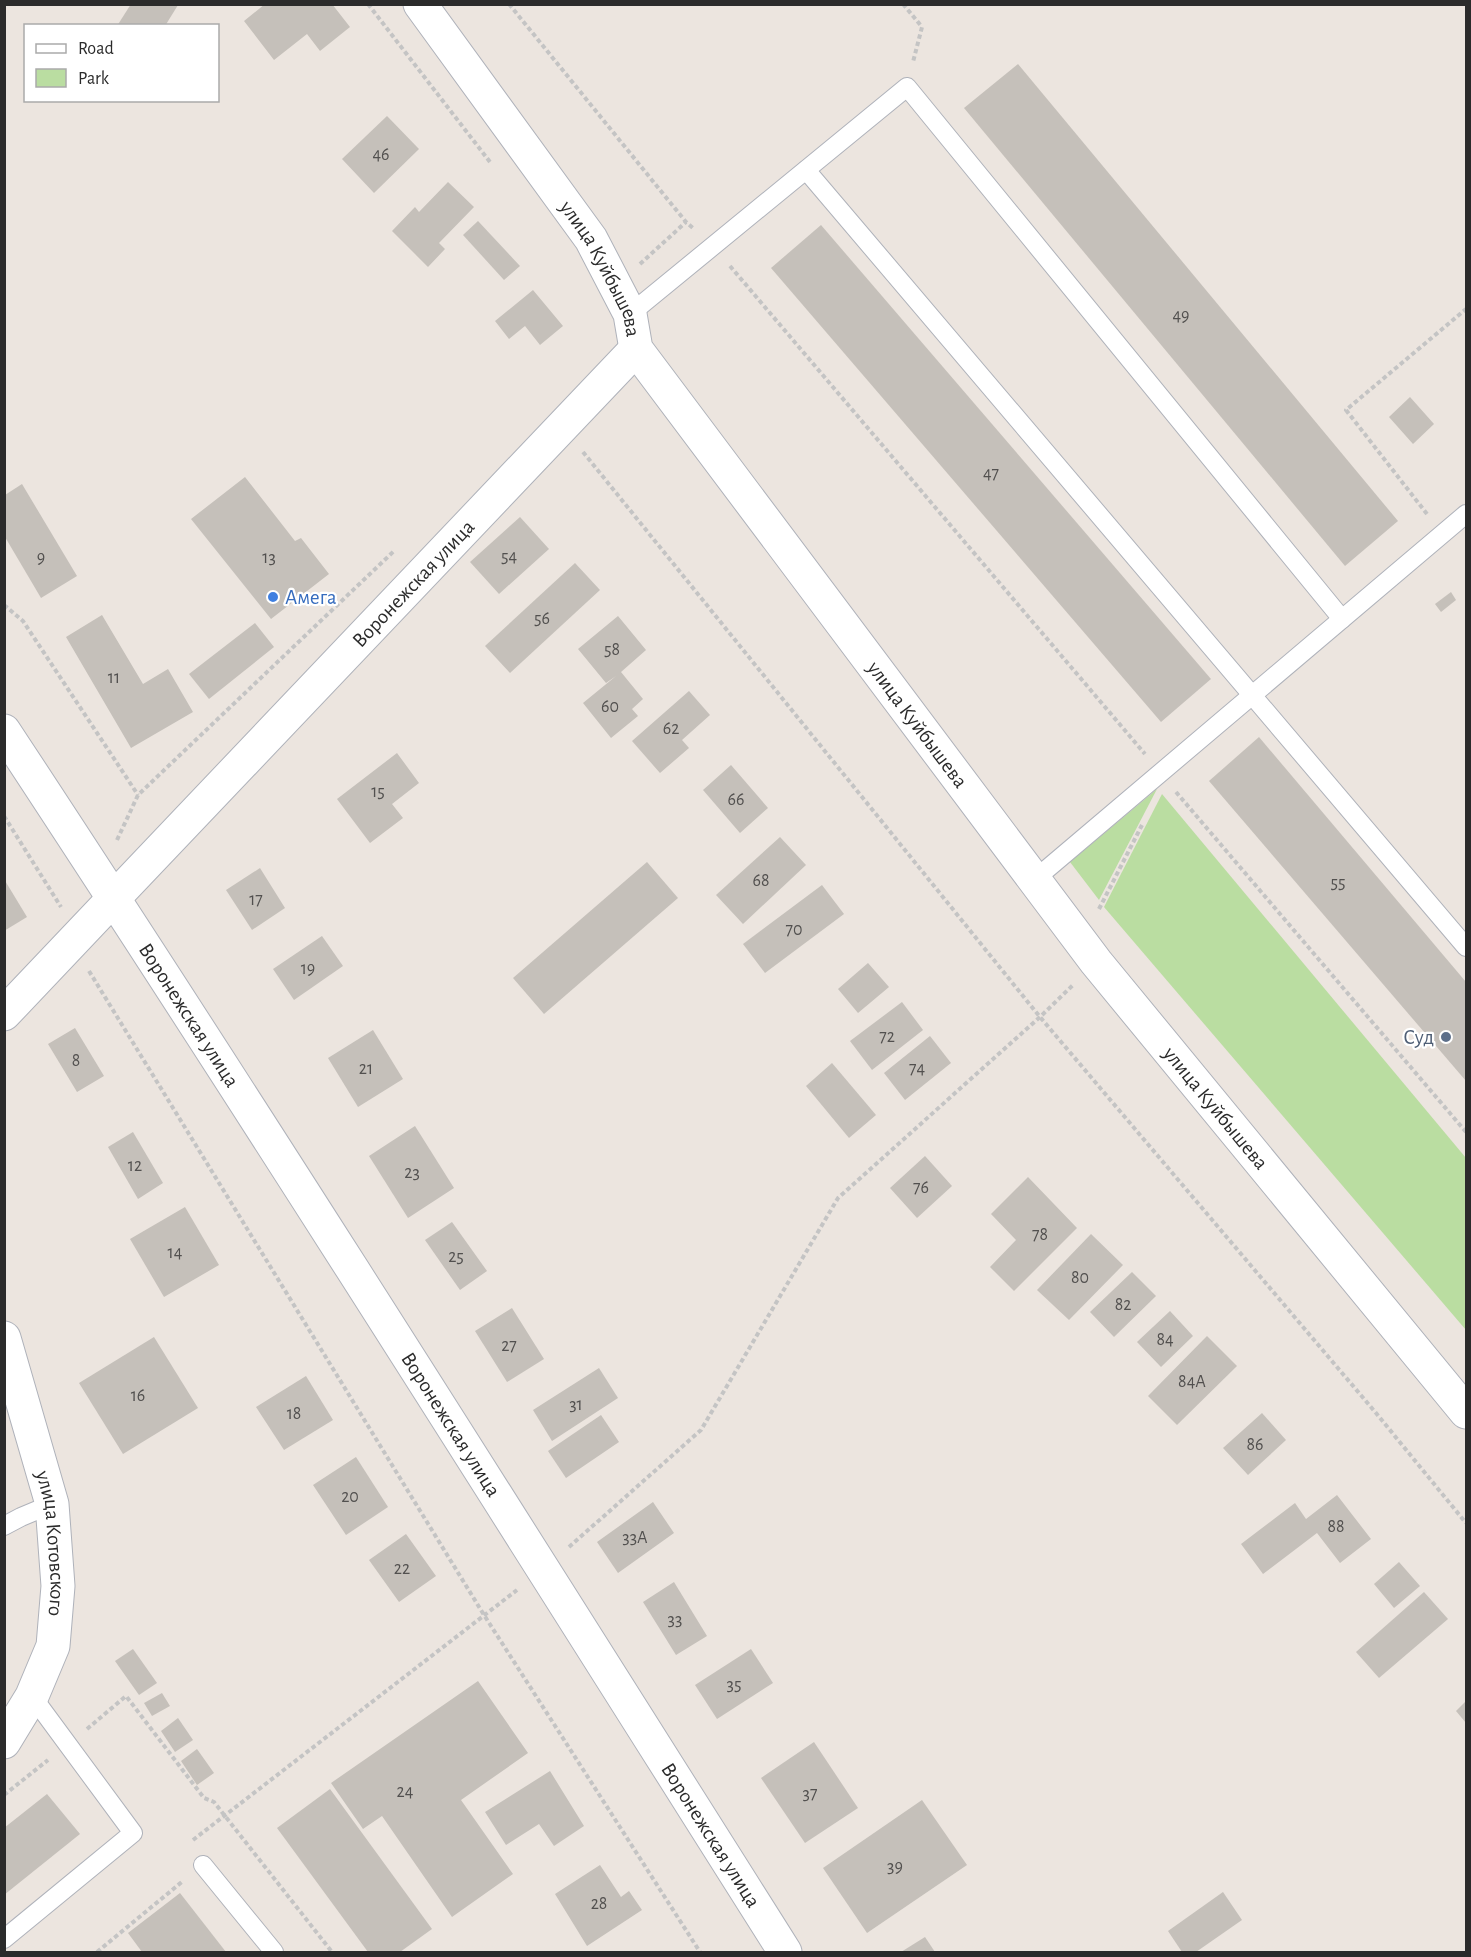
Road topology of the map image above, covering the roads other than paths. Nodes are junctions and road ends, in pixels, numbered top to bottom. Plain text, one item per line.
1 (420, 4) edge
2 (806, 170) junction
3 (623, 301) junction
4 (636, 350) junction
5 (1467, 514) edge
6 (1342, 619) junction
7 (1252, 695) junction
8 (4, 731) edge
9 (1034, 880) junction
10 (107, 887) junction
11 (1467, 947) edge
12 (4, 1014) edge
13 (4, 1338) edge
14 (1467, 1412) edge
15 (52, 1504) junction
16 (4, 1526) edge
17 (32, 1696) junction
18 (4, 1742) edge
19 (203, 1865) road end
20 (4, 1939) edge
21 (274, 1953) edge
22 (785, 1953) edge

1 - 3 street, улица Куйбышева
2 - 3 lane
2 - 6 lane
2 - 7 lane
3 - 4 street, улица Куйбышева
4 - 9 street, улица Куйбышева
4 - 10 street, Воронежская улица
5 - 6 lane
6 - 7 lane
7 - 9 lane
7 - 11 lane
8 - 10 street, Воронежская улица
9 - 14 street, улица Куйбышева
10 - 12 street
10 - 22 street, Воронежская улица
13 - 15 street, улица Котовского
15 - 16 lane
15 - 17 street, улица Котовского
17 - 18 street, улица Котовского
17 - 20 lane
19 - 21 lane

